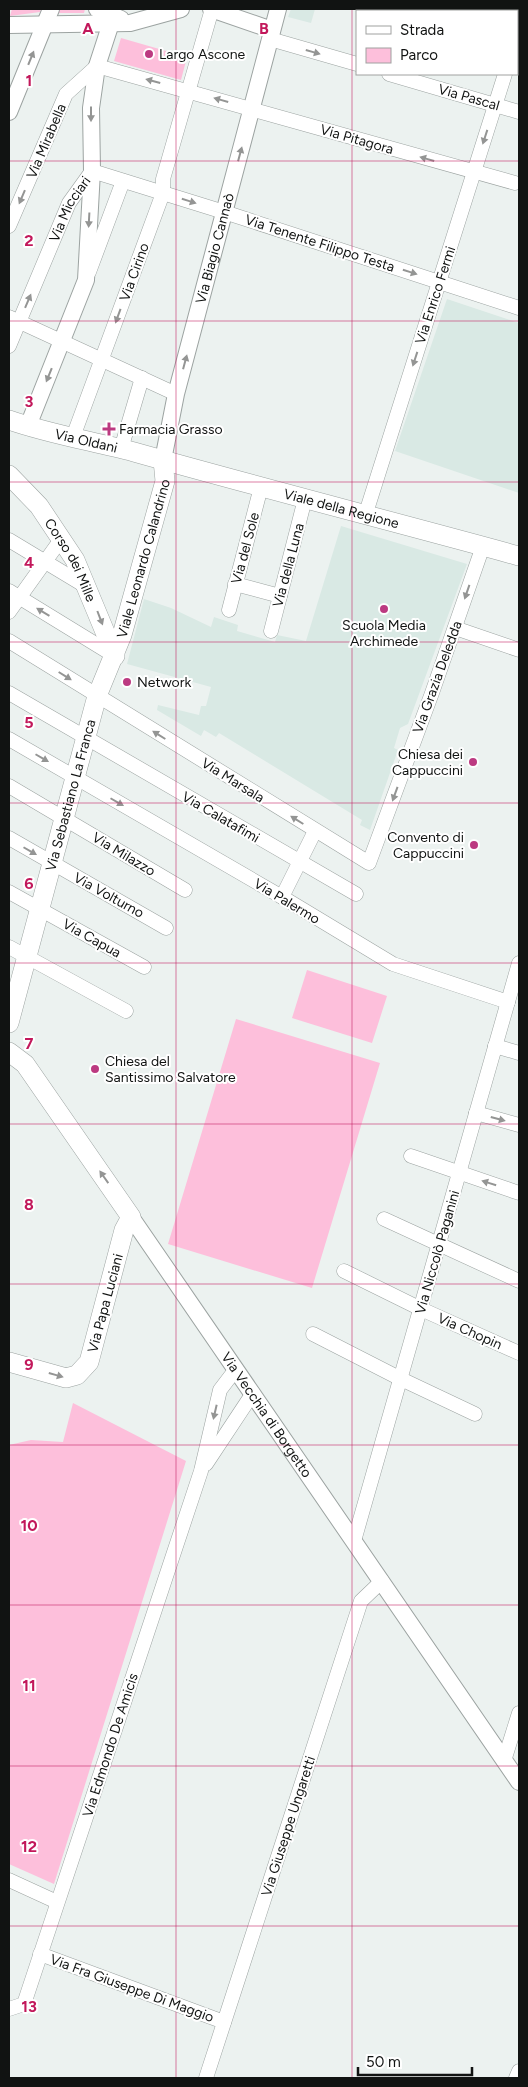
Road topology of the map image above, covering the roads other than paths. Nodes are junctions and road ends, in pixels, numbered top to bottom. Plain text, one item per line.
1 (181, 9) edge
2 (211, 9) edge
3 (278, 9) edge
4 (106, 16) edge
5 (45, 23) edge
6 (9, 25) edge
7 (271, 34) junction
8 (356, 64) edge
9 (97, 66) junction
10 (393, 75) edge
11 (505, 75) edge
12 (191, 96) junction
13 (496, 105) junction
14 (251, 109) junction
15 (9, 112) edge
16 (519, 112) edge
17 (92, 171) junction
18 (474, 173) junction
19 (123, 181) junction
20 (515, 183) dead end
21 (163, 193) junction
22 (224, 212) junction
23 (9, 226) edge
24 (86, 280) junction
25 (440, 282) junction
26 (519, 308) edge
27 (14, 319) edge
28 (63, 341) junction
29 (9, 346) edge
30 (102, 360) junction
31 (142, 378) junction
32 (176, 394) junction
33 (9, 420) edge
34 (28, 426) junction
35 (73, 437) junction
36 (121, 448) junction
37 (163, 460) junction
38 (9, 475) edge
39 (261, 487) junction
40 (305, 499) junction
41 (365, 516) junction
42 (62, 538) junction
43 (9, 540) edge
44 (483, 546) junction
45 (519, 556) edge
46 (44, 561) junction
47 (235, 584) junction
48 (87, 587) junction
49 (14, 594) edge
50 (280, 596) junction
51 (229, 610) dead end
52 (9, 612) edge
53 (455, 628) junction
54 (271, 631) dead end
55 (9, 641) edge
56 (519, 650) edge
57 (115, 656) junction
58 (9, 693) edge
59 (97, 696) junction
60 (9, 739) edge
61 (86, 739) junction
62 (75, 777) junction
63 (9, 786) edge
64 (64, 818) junction
65 (315, 831) junction
66 (9, 838) edge
67 (300, 862) junction
68 (52, 863) junction
69 (369, 863) joint
70 (185, 890) dead end
71 (9, 892) edge
72 (356, 894) dead end
73 (282, 897) junction
74 (40, 908) junction
75 (166, 928) dead end
76 (9, 947) edge
77 (27, 956) junction
78 (519, 962) edge
79 (144, 967) dead end
80 (516, 983) edge
81 (12, 999) edge
82 (508, 1002) junction
83 (126, 1011) dead end
84 (9, 1023) edge
85 (495, 1046) junction
86 (9, 1052) edge
87 (519, 1052) edge
88 (476, 1113) junction
89 (519, 1125) edge
90 (411, 1156) dead end
91 (459, 1174) junction
92 (519, 1193) edge
93 (131, 1217) junction
94 (384, 1219) dead end
95 (439, 1244) junction
96 (344, 1271) dead end
97 (519, 1281) edge
98 (421, 1309) junction
99 (313, 1334) dead end
100 (519, 1353) edge
101 (9, 1362) edge
102 (236, 1369) junction
103 (400, 1379) junction
104 (253, 1394) junction
105 (475, 1414) dead end
106 (202, 1470) junction
107 (354, 1541) junction
108 (382, 1581) junction
109 (519, 1713) edge
110 (504, 1761) junction
111 (519, 1782) edge
112 (9, 1880) edge
113 (57, 1902) junction
114 (40, 1954) junction
115 (9, 2009) edge
116 (224, 2022) junction
117 (519, 2071) edge
118 (206, 2078) edge
119 (516, 2078) edge

1 - 4 street
2 - 7 street
2 - 12 street, Via Cirino
3 - 7 street, Via Biagio Cannaò
4 - 5 street
4 - 9 street, Via Micciari
5 - 6 street
15 -> 5 street
7 -> 8 street
7 - 14 street, Via Biagio Cannaò
12 -> 9 street, Via Pitagora
9 -> 17 street, Via Micciari
9 -> 23 street, Via Mirabella
10 - 13 street, Via Pascal
11 - 13 street, Via Enrico Fermi
14 -> 12 street, Via Pitagora
12 - 21 street, Via Cirino
13 - 16 street, Via Pascal
13 -> 18 street, Via Enrico Fermi
18 -> 14 street, Via Pitagora
22 -> 14 street, Via Biagio Cannaò
17 - 19 street, Via Tenente Filippo Testa
17 -> 24 street
27 -> 17 street, Via Micciari
18 - 20 street, Via Pitagora
18 - 25 street, Via Enrico Fermi
19 - 21 street, Via Tenente Filippo Testa
19 - 24 street
21 -> 22 street, Via Tenente Filippo Testa
21 -> 30 street, Via Cirino
22 -> 25 street, Via Tenente Filippo Testa
32 -> 22 street, Via Biagio Cannaò
24 - 28 street
25 - 26 street, Via Tenente Filippo Testa
25 -> 41 street, Via Enrico Fermi
27 - 28 street
27 - 29 street, Via Micciari
28 - 30 street
28 -> 34 street
30 - 31 street
30 - 35 street, Via Cirino
31 - 32 street
31 - 36 street
32 - 37 street, Via Biagio Cannaò
33 - 34 main road, Via Oldani
34 - 35 main road, Via Oldani
35 - 36 main road, Via Oldani
36 - 37 main road, Via Oldani
37 - 39 main road, Viale della Regione
37 - 57 main road, Viale Leonardo Calandrino
38 - 42 main road, Corso dei Mille
39 - 40 main road, Viale della Regione
39 - 47 street, Via del Sole
40 - 41 main road, Viale della Regione
40 - 50 street, Via della Luna
41 - 44 main road, Viale della Regione
42 - 46 street
42 - 48 main road, Corso dei Mille
43 - 46 street
44 - 45 main road, Viale della Regione
44 -> 53 street, Via Grazia Deledda
46 - 48 street
46 - 49 street
47 - 50 street
47 - 51 street, Via del Sole
48 -> 57 main road, Corso dei Mille
49 - 52 street
57 -> 49 street
50 - 54 street, Via della Luna
53 - 56 street
53 -> 69 street, Via Grazia Deledda
55 -> 59 street, Via Marsala
57 - 59 main road, Via Sebastiano La Franca
58 - 61 street, Via Calatafimi
59 - 61 main road, Via Sebastiano La Franca
65 -> 59 street, Via Marsala
60 -> 62 street, Via Palermo
61 - 62 main road, Via Sebastiano La Franca
61 - 67 street, Via Calatafimi
62 - 64 main road, Via Sebastiano La Franca
62 -> 73 street, Via Palermo
63 - 64 street, Via Milazzo
64 - 68 main road, Via Sebastiano La Franca
64 - 70 street, Via Milazzo
65 - 67 street
65 - 69 street, Via Marsala
66 -> 68 street, Via Volturno
67 - 72 street, Via Calatafimi
67 - 73 street
68 - 74 main road, Via Sebastiano La Franca
68 - 75 street, Via Volturno
71 - 74 street, Via Capua
73 - 82 street, Via Palermo
74 - 77 main road, Via Sebastiano La Franca
74 - 79 street, Via Capua
76 - 77 street
77 - 81 main road, Via Sebastiano La Franca
77 - 83 street
78 - 80 street, Via Niccolò Paganini
80 - 82 street, Via Niccolò Paganini
81 - 84 main road, Via Sebastiano La Franca
82 - 85 street, Via Niccolò Paganini
85 - 87 street
85 - 88 street, Via Niccolò Paganini
93 -> 86 main road, Via Vecchia di Borgetto
88 -> 89 street
88 - 91 street, Via Niccolò Paganini
90 - 91 street
92 -> 91 street
91 - 95 street, Via Niccolò Paganini
101 -> 93 main road, Via Papa Luciani
93 - 102 street, Via Vecchia di Borgetto
94 - 95 street
95 - 97 street
95 - 98 street, Via Niccolò Paganini
96 - 98 street, Via Chopin
98 - 100 street, Via Chopin
98 - 103 street, Via Niccolò Paganini
99 - 103 street
102 - 104 street, Via Vecchia di Borgetto
102 -> 106 street
103 - 105 street
103 - 107 street, Via Niccolò Paganini
104 - 106 street
104 - 107 street, Via Vecchia di Borgetto
106 - 113 street, Via Edmondo De Amicis
107 - 108 street, Via Vecchia di Borgetto
108 - 110 street, Via Vecchia di Borgetto
108 - 116 street, Via Giuseppe Ungaretti
109 - 110 street
110 - 111 street, Via Vecchia di Borgetto
112 - 113 street
113 - 114 street, Via Edmondo De Amicis
114 - 115 street, Via Edmondo De Amicis
114 - 116 street, Via Fra Giuseppe Di Maggio
116 - 118 street, Via Giuseppe Ungaretti
117 - 119 street

